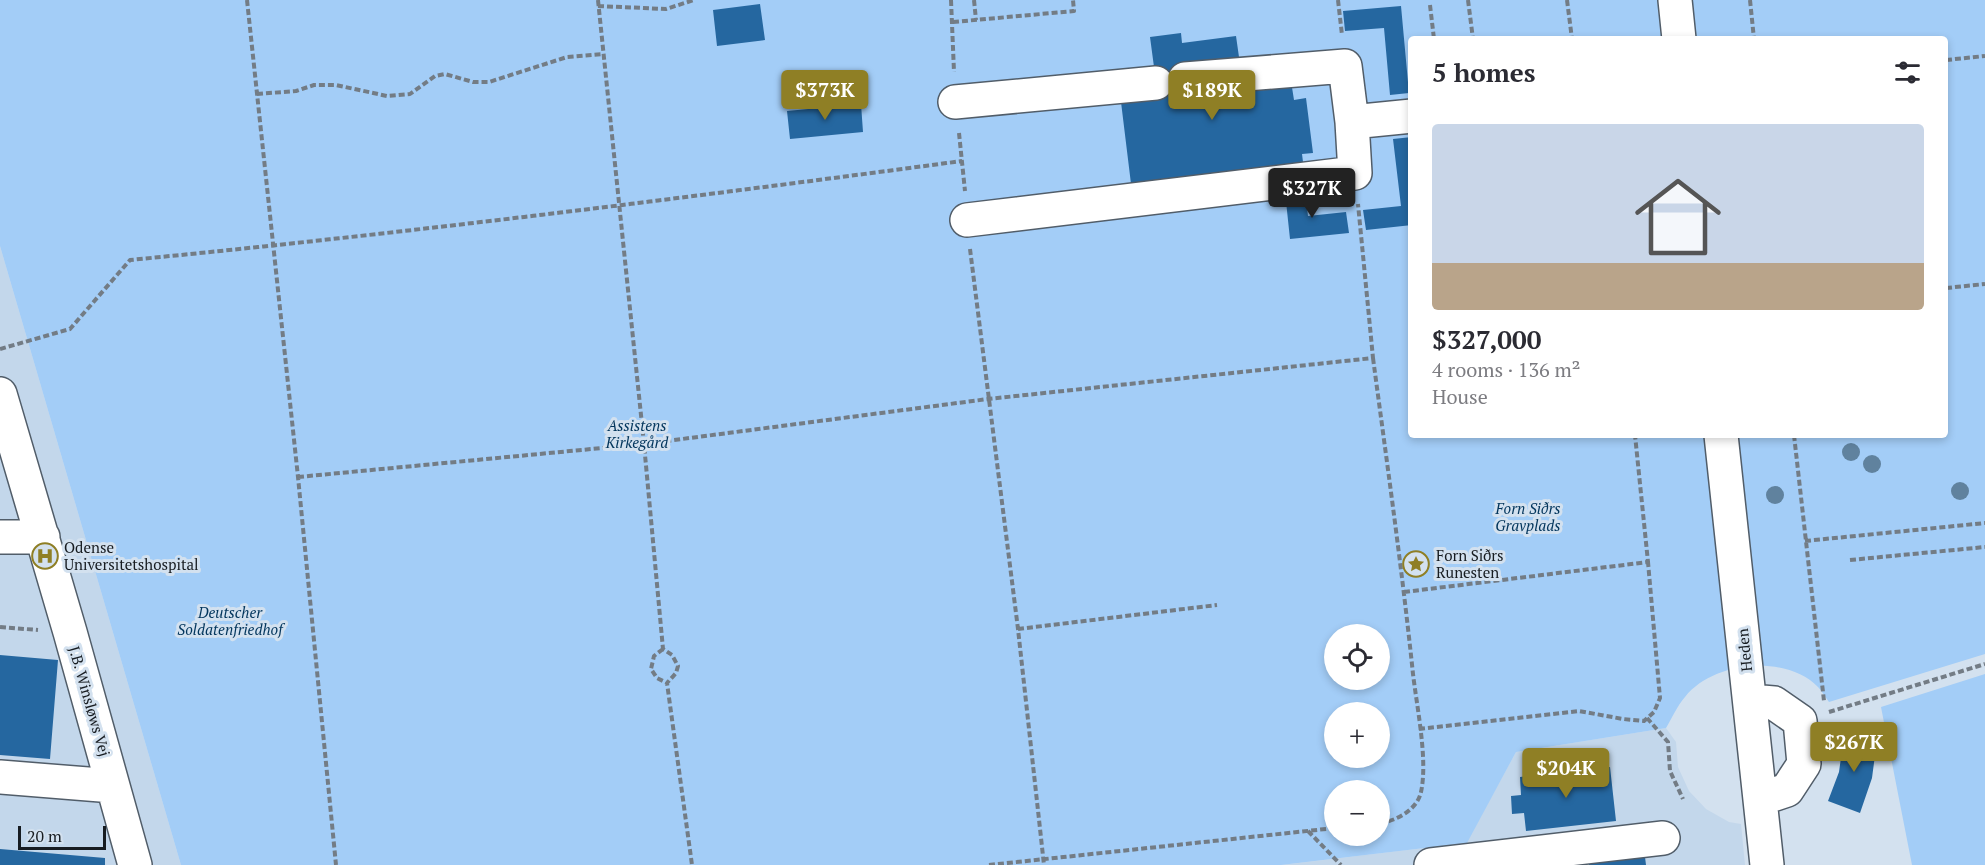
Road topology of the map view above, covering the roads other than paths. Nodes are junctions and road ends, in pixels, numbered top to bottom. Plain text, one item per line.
1 (1675, 0) edge
2 (1679, 36) edge
3 (955, 102) road end
4 (1408, 116) edge
5 (1352, 122) junction
6 (967, 220) road end
7 (0, 393) edge
8 (1721, 438) edge
9 (0, 537) edge
10 (43, 537) junction
11 (1750, 701) junction
12 (0, 777) edge
13 (113, 786) junction
14 (1760, 799) junction
15 (1663, 837) dead end
16 (135, 865) edge
17 (1431, 865) edge
18 (1767, 865) edge

1 - 2 street
3 - 5 street
4 - 5 street
5 - 6 street
7 - 10 street, J.B. Winsløws Vej
8 - 11 street, Heden
9 - 10 street
10 - 13 street, J.B. Winsløws Vej
11 - 14 street, Heden
11 - 14 street
12 - 13 street
13 - 16 street, J.B. Winsløws Vej
14 - 18 street, Heden
15 - 17 street

